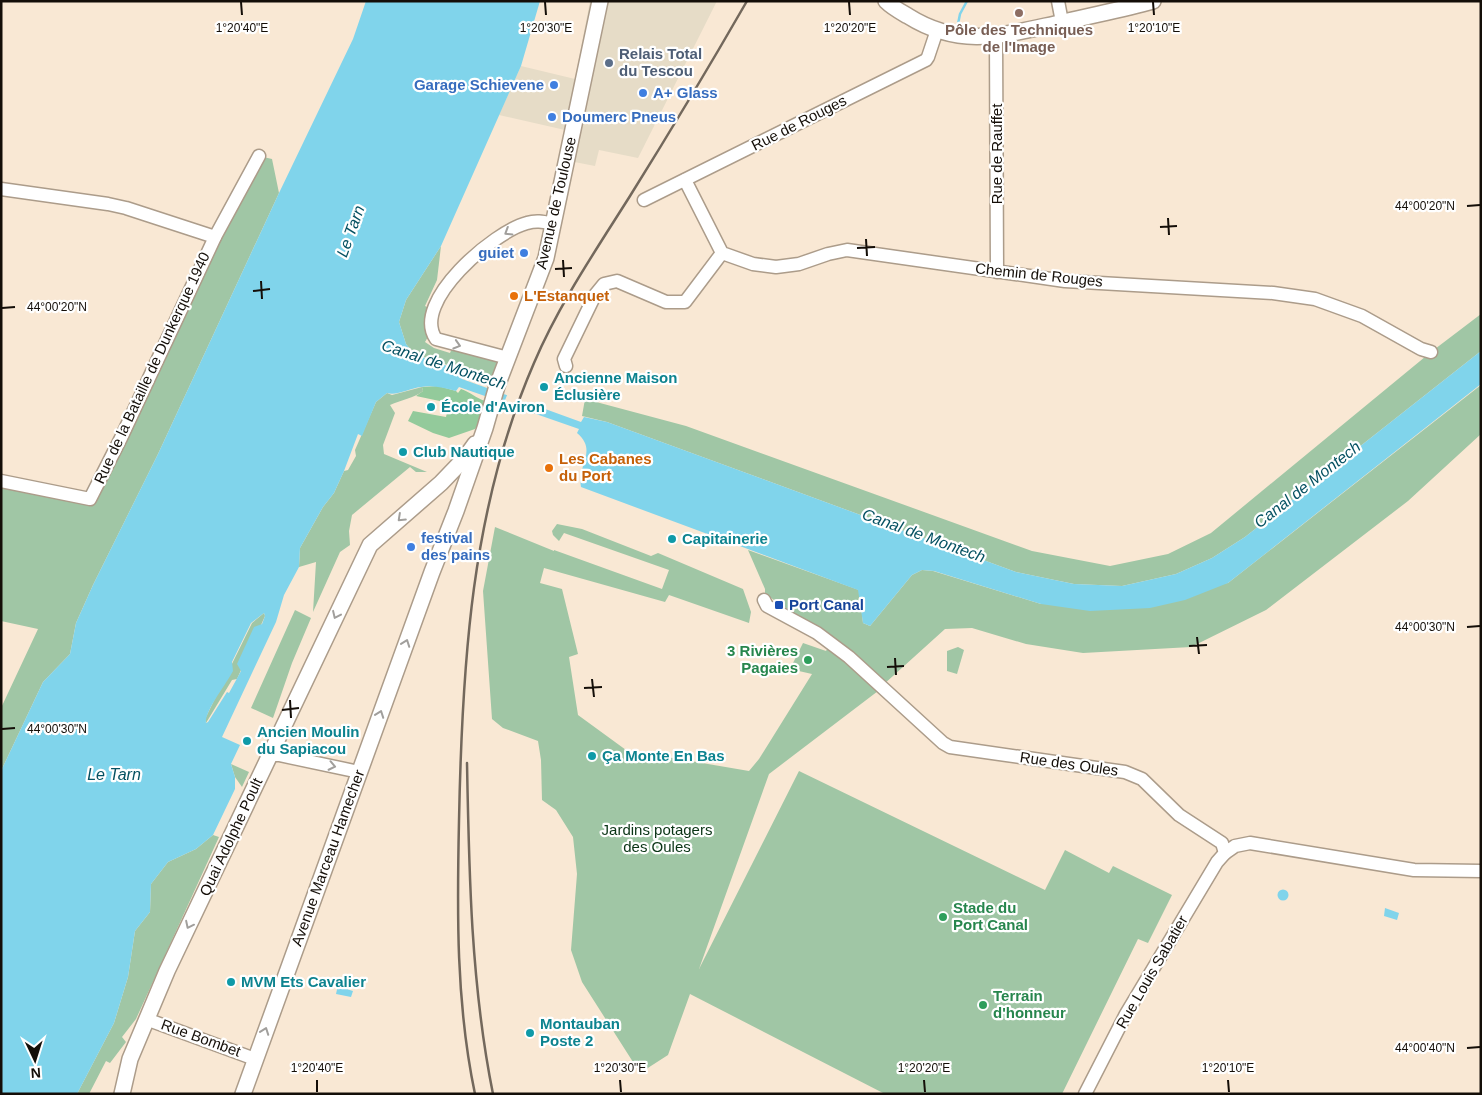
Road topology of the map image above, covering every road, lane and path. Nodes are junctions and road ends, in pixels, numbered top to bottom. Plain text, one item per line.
1 (600, 1) edge
2 (886, 1) edge
3 (1058, 1) edge
4 (1153, 1) edge
5 (1062, 22) junction
6 (937, 30) junction
7 (996, 36) junction
8 (259, 156) dead end
9 (685, 180) junction
10 (1, 189) edge
11 (644, 200) dead end
12 (554, 224) junction
13 (215, 237) junction
14 (722, 253) junction
15 (997, 272) junction
16 (1431, 352) dead end
17 (508, 358) junction
18 (566, 366) dead end
19 (485, 428) junction
20 (1, 481) edge
21 (434, 487) junction
22 (456, 510) junction
23 (764, 600) dead end
24 (270, 755) junction
25 (359, 772) junction
26 (1225, 853) junction
27 (1481, 871) edge
28 (146, 1019) junction
29 (255, 1059) junction
30 (122, 1094) edge
31 (243, 1094) edge
32 (1085, 1094) edge

1 - 12 main road, Avenue de Toulouse
2 - 6 main road
3 - 5 street
4 - 5 main road
5 - 7 main road
6 - 7 main road
6 - 9 street, Rue de Rouges
7 - 15 street, Rue de Rauffet
8 - 13 street, Rue de la Bataille de Dunkerque 1940
9 - 11 street, Rue de Rouges
9 - 14 street
10 - 13 street
12 - 17 main road, Avenue de Toulouse
12 -> 17 street
13 - 20 street, Rue de la Bataille de Dunkerque 1940
14 - 15 street, Chemin de Rouges
14 - 18 street
15 - 16 street, Chemin de Rouges
17 - 19 main road, Avenue de Toulouse
19 - 21 main road, Quai Adolphe Poult
19 - 22 main road, Avenue Marceau Hamecher
21 - 22 main road
21 -> 24 main road, Quai Adolphe Poult
25 -> 22 main road, Avenue Marceau Hamecher
23 - 26 street, Rue des Oules
24 -> 25 street
24 -> 28 main road, Quai Adolphe Poult
29 -> 25 main road, Avenue Marceau Hamecher
26 - 27 street
26 - 32 street, Rue Louis Sabatier
28 - 29 street, Rue Bombet
28 - 30 main road, Quai Adolphe Poult
29 - 31 main road, Avenue Marceau Hamecher

